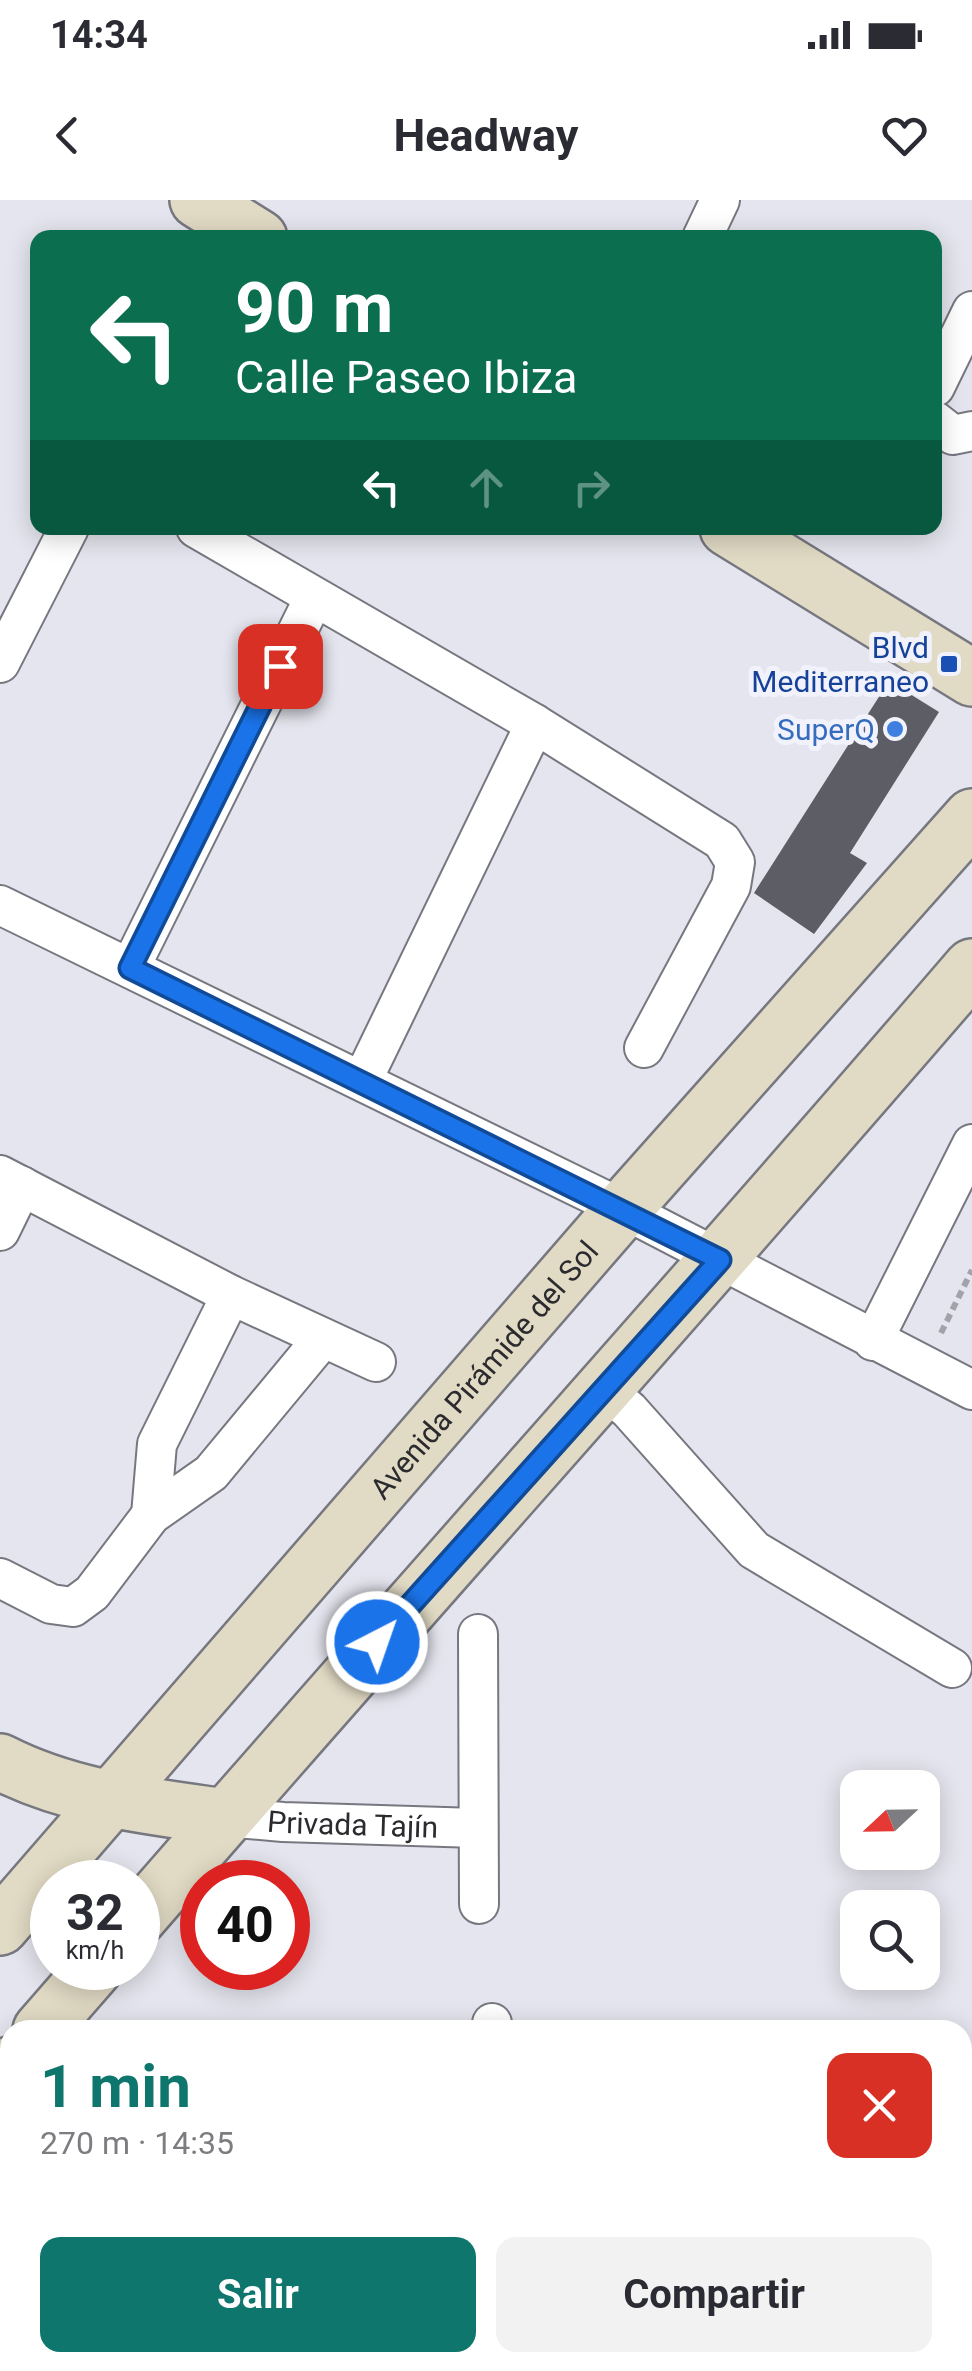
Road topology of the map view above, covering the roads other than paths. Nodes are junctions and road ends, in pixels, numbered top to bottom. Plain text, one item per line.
1 (198, 200) edge
2 (720, 200) edge
3 (245, 230) edge
4 (706, 230) edge
5 (972, 310) edge
6 (942, 372) edge
7 (65, 535) edge
8 (208, 535) edge
9 (739, 535) edge
10 (314, 598) junction
11 (0, 663) edge
12 (972, 678) edge
13 (535, 724) junction
14 (972, 817) edge
15 (0, 905) edge
16 (972, 967) edge
17 (130, 968) junction
18 (644, 1048) dead end
19 (362, 1081) junction
20 (972, 1144) edge
21 (11, 1181) edge
22 (623, 1209) junction
23 (0, 1232) edge
24 (720, 1260) junction
25 (231, 1295) junction
26 (322, 1338) junction
27 (873, 1341) junction
28 (376, 1362) dead end
29 (605, 1390) junction
30 (972, 1390) edge
31 (151, 1515) junction
32 (0, 1578) edge
33 (478, 1634) dead end
34 (952, 1668) dead end
35 (0, 1762) edge
36 (109, 1801) junction
37 (225, 1817) junction
38 (477, 1828) junction
39 (160, 1892) edge
40 (478, 1904) dead end
41 (0, 1927) edge
42 (75, 1990) edge
43 (49, 2020) edge

1 - 3 street
2 - 4 street
5 - 6 street
7 - 11 street
8 - 10 street
9 - 12 street
10 - 13 street
10 - 17 street
13 - 18 street
13 - 19 street
14 - 22 street, Avenida Pirámide del Sol
15 - 17 street
16 - 24 street
17 - 19 street
19 - 22 street
20 - 27 street
21 - 23 street
21 - 25 street
22 - 24 street
22 - 36 street, Avenida Pirámide del Sol
24 - 27 street
24 - 29 street
25 - 26 street
25 - 31 street
26 - 28 street
26 - 31 street
27 - 30 street
29 - 34 street
29 - 37 street
31 - 32 street
33 - 38 street, Privada Tajín
35 - 36 street
36 - 37 street
36 - 41 street, Avenida Pirámide del Sol
37 - 38 street, Privada Tajín
37 - 39 street
38 - 40 street, Privada Tajín
42 - 43 street

